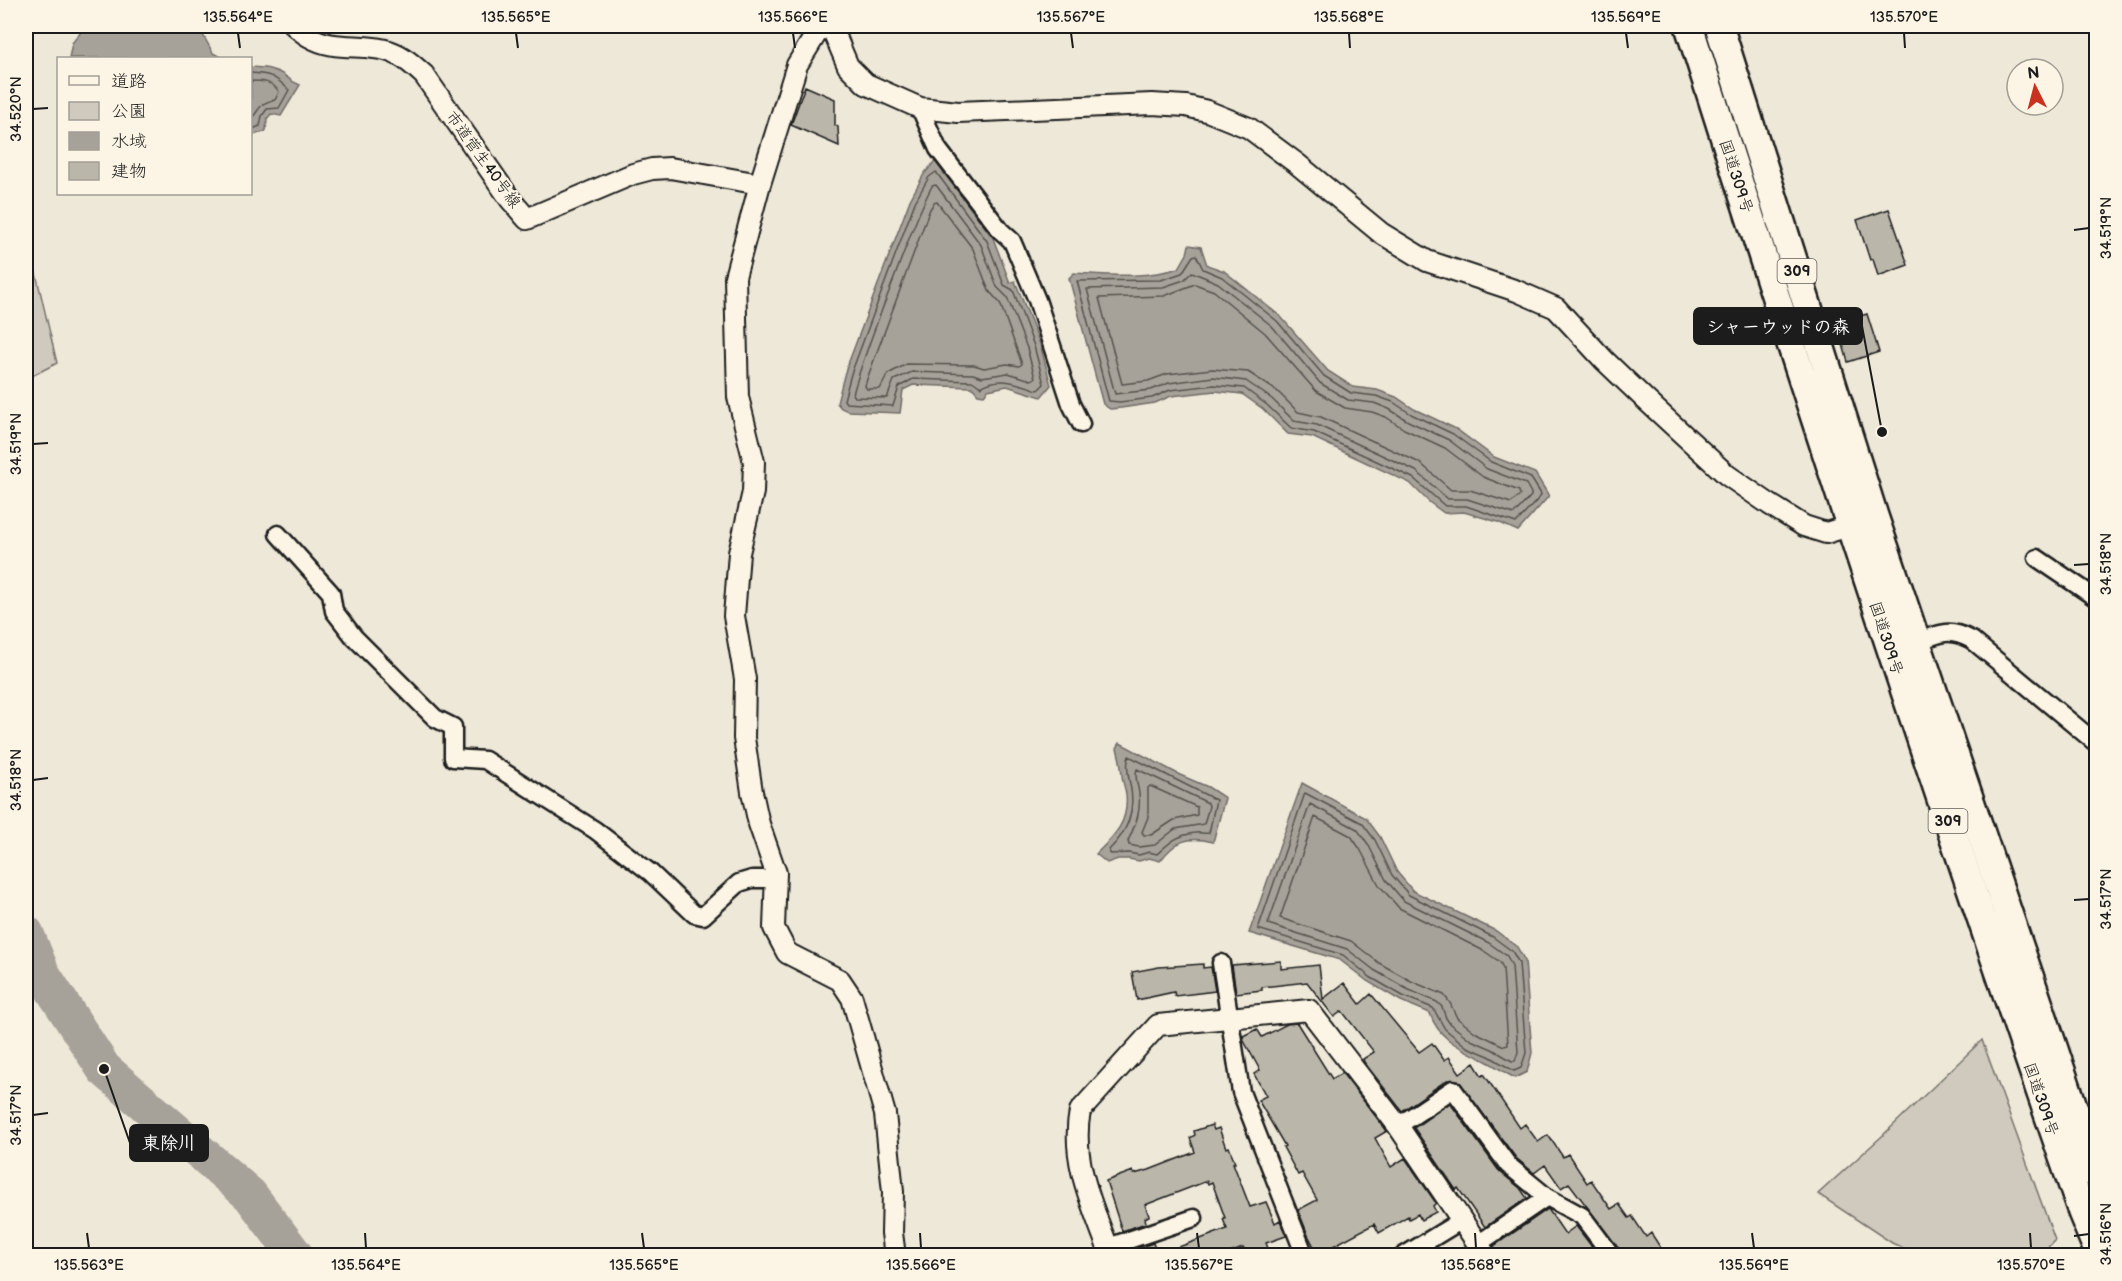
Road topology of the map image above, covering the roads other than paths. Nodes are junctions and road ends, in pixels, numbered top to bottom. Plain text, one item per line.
1 (295, 26) edge
2 (821, 26) edge
3 (831, 26) edge
4 (1689, 26) edge
5 (1719, 26) edge
6 (920, 108) junction
7 (760, 184) junction
8 (1080, 424) dead end
9 (1874, 516) junction
10 (1850, 527) junction
11 (278, 534) dead end
12 (2037, 558) dead end
13 (2097, 598) edge
14 (1916, 642) junction
15 (2097, 743) edge
16 (776, 879) junction
17 (1221, 963) dead end
18 (1229, 1018) junction
19 (1398, 1126) junction
20 (2097, 1174) edge
21 (1547, 1197) junction
22 (1194, 1218) dead end
23 (1462, 1220) junction
24 (2097, 1246) edge
25 (1482, 1250) edge
26 (1109, 1251) edge
27 (895, 1256) edge
28 (1305, 1256) edge
29 (1403, 1256) edge
30 (1612, 1256) edge

1 - 7 street, 市道菅生40号線
2 - 7 street
3 - 6 street
4 - 10 highway, 国道309号 / 309
5 - 9 highway, 国道309号 / 309
6 - 8 street
6 - 10 street
7 - 16 street
9 - 10 street
9 - 14 highway, 国道309号 / 309
10 - 24 highway, 国道309号 / 309
11 - 16 street
12 - 13 street
14 - 15 street
14 - 20 highway, 国道309号 / 309
16 - 27 street
17 - 18 street
18 - 19 street
18 - 26 street
18 - 28 street
19 - 21 street
19 - 23 street
21 - 25 street
21 - 30 street
22 - 26 street
23 - 25 street
23 - 29 street

